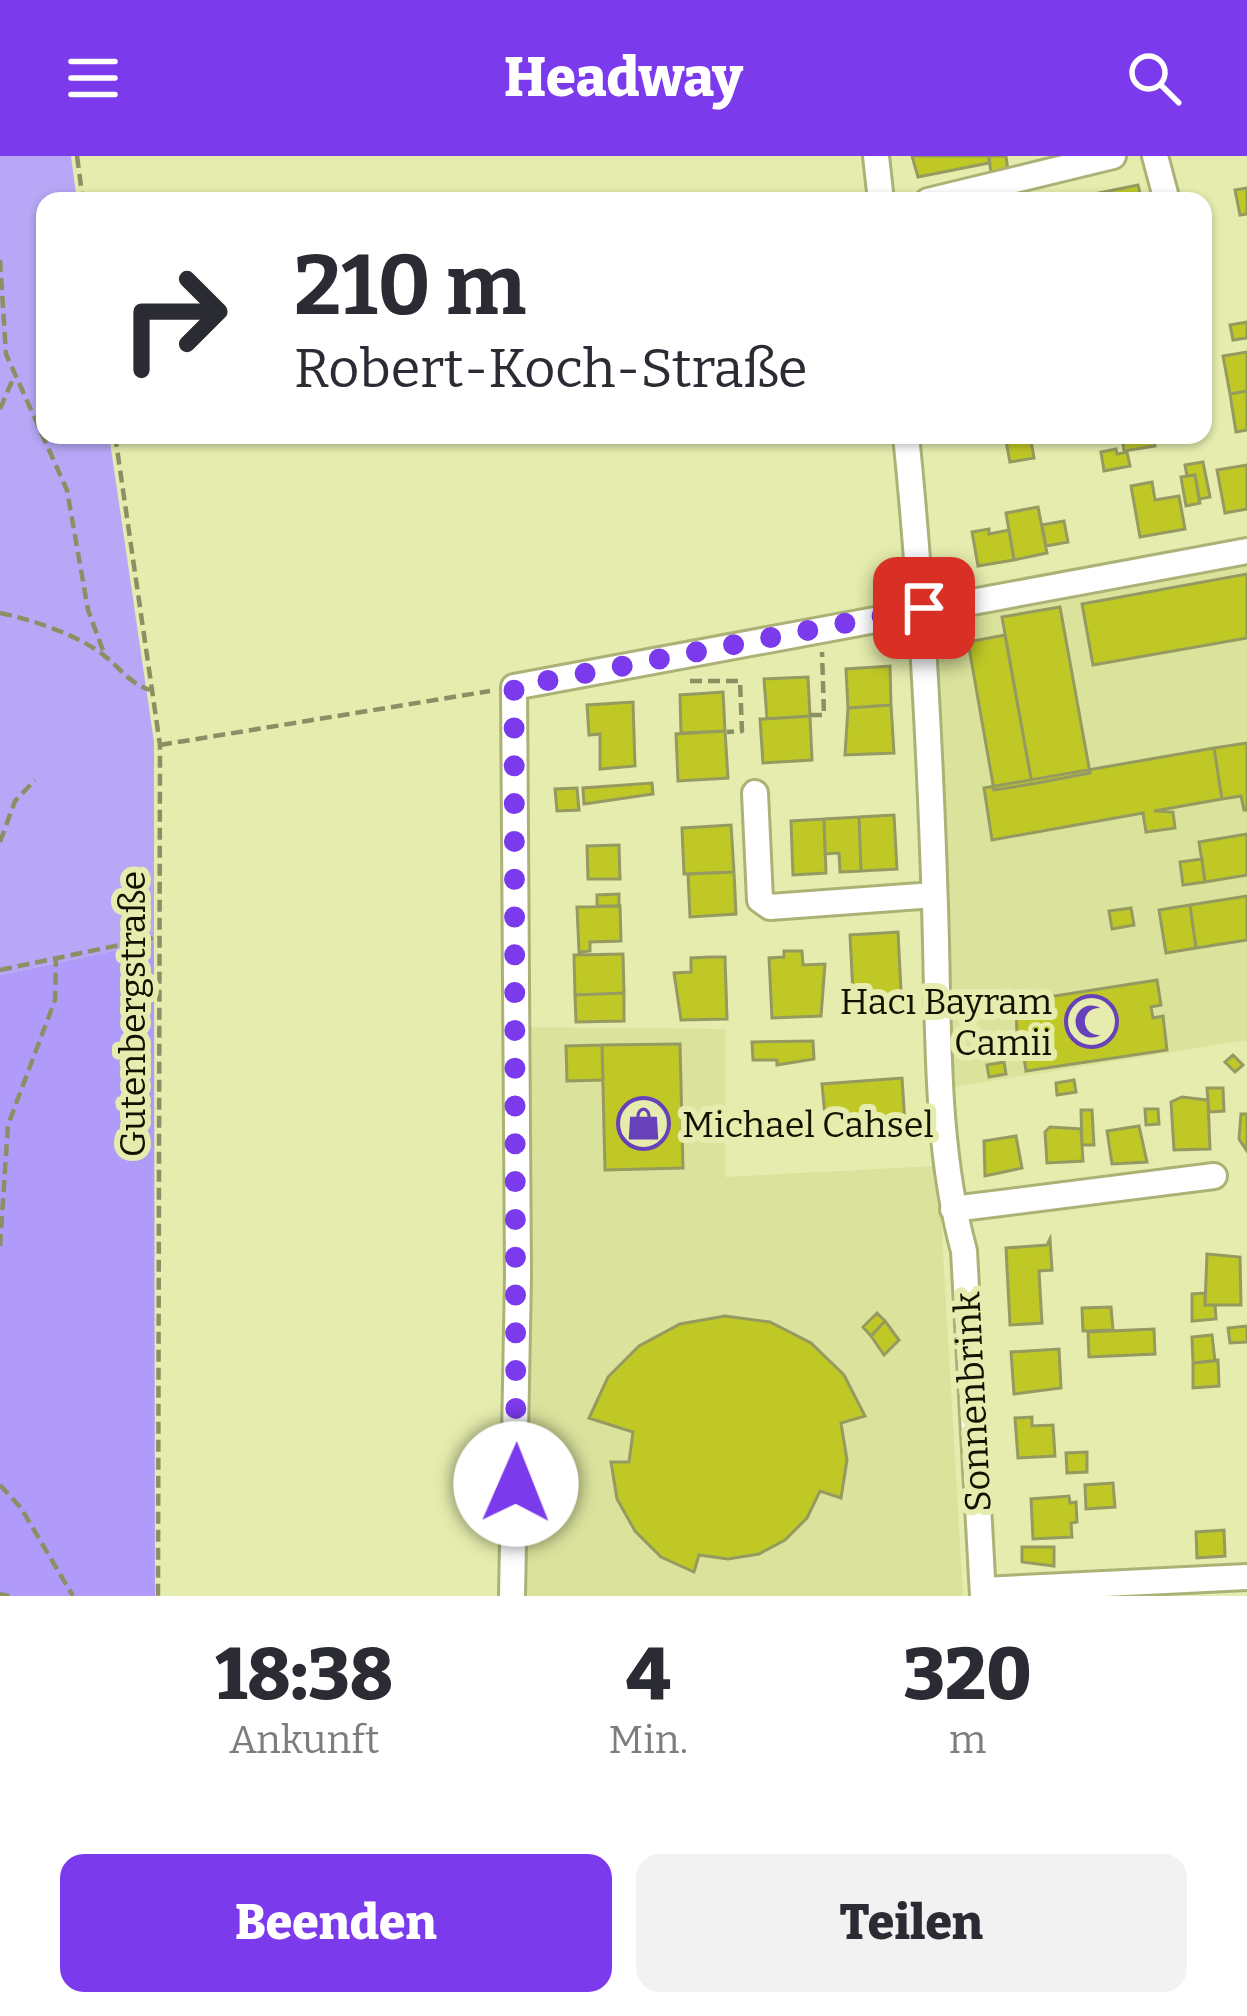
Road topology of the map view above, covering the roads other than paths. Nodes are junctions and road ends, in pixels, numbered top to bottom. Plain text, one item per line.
1 (876, 156) edge
2 (1114, 156) edge
3 (1155, 156) edge
4 (880, 192) edge
5 (965, 192) edge
6 (1165, 192) edge
7 (906, 444) edge
8 (1247, 551) edge
9 (924, 608) junction
10 (755, 793) dead end
11 (934, 895) junction
12 (1214, 1177) dead end
13 (953, 1209) junction
14 (1247, 1577) edge
15 (983, 1593) edge
16 (512, 1596) edge

1 - 4 street
2 - 5 street
3 - 6 street
7 - 9 street, Sonnenbrink
8 - 9 street
9 - 11 street, Sonnenbrink
9 - 16 street
10 - 11 street
11 - 13 street, Sonnenbrink
12 - 13 street
13 - 15 street, Sonnenbrink
14 - 15 street

